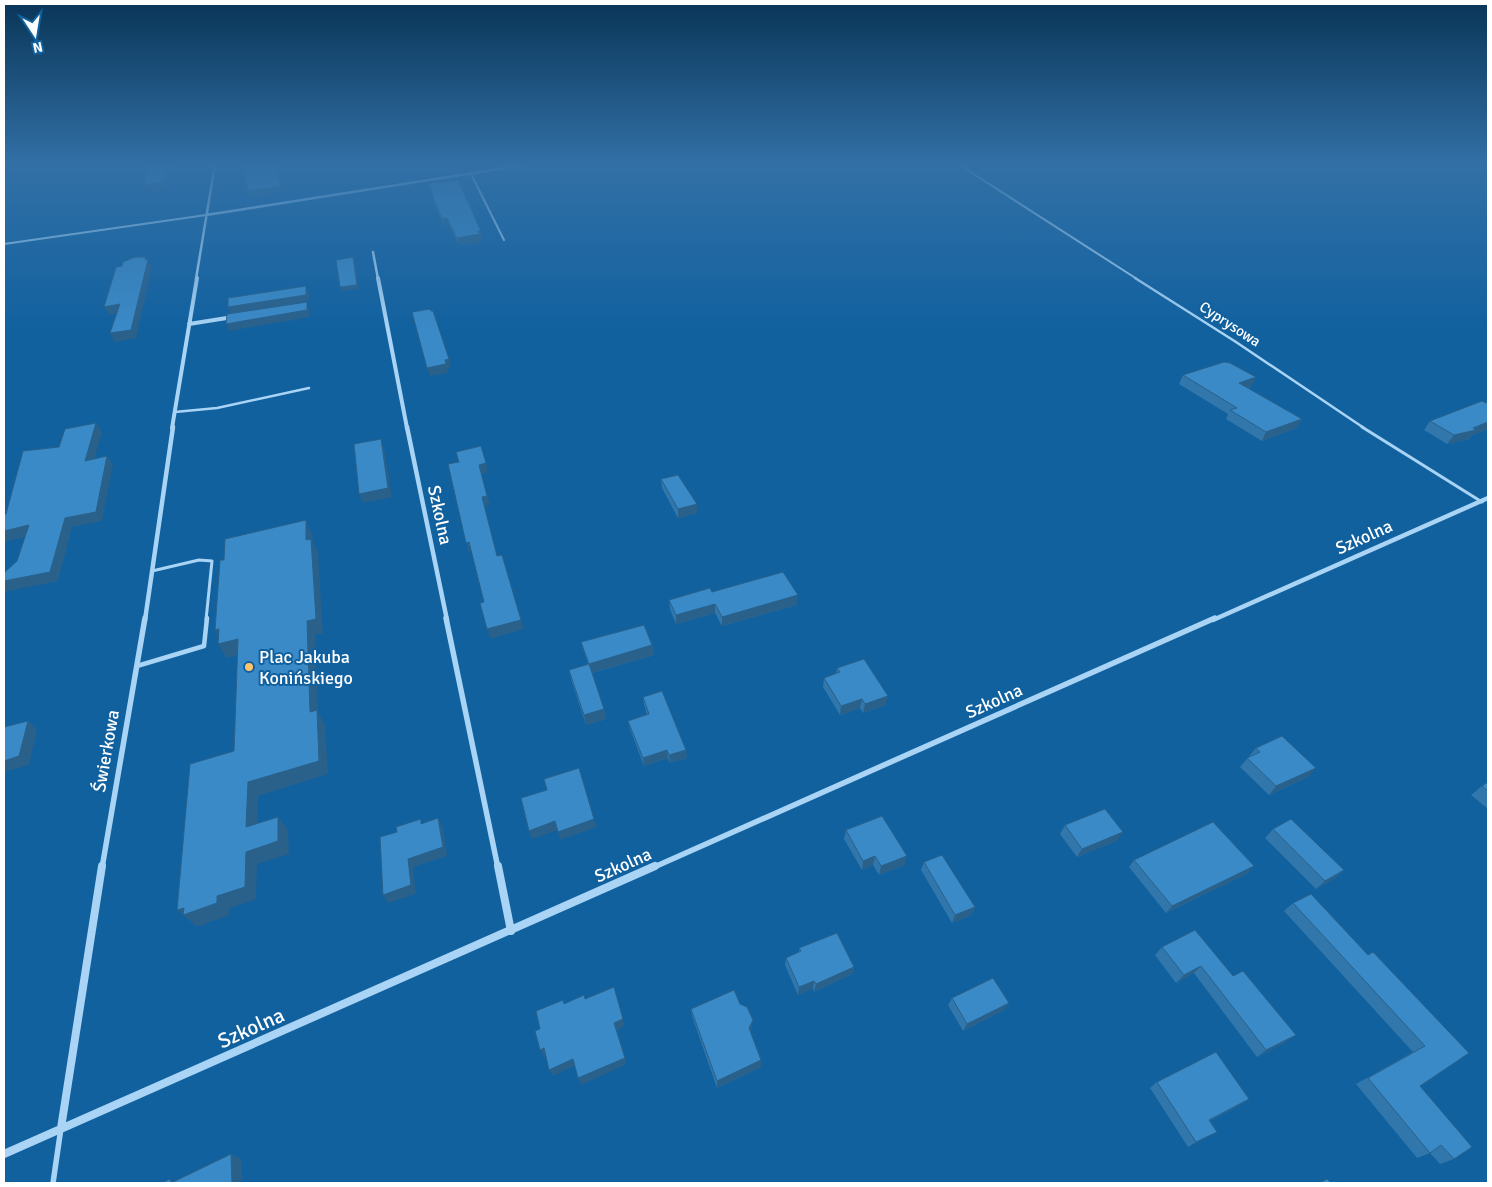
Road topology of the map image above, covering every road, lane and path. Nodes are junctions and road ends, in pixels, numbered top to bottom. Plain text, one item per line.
1 (175, 219) edge
2 (205, 219) edge
3 (494, 219) edge
4 (1042, 219) edge
5 (504, 240) dead end
6 (4, 244) edge
7 (373, 252) dead end
8 (236, 316) edge
9 (190, 324) junction
10 (309, 388) dead end
11 (175, 412) junction
12 (1486, 502) edge
13 (151, 572) junction
14 (137, 666) junction
15 (511, 931) junction
16 (61, 1128) junction
17 (4, 1154) edge
18 (54, 1183) edge

1 - 6 lane
2 - 9 street, Świerkowa
3 - 5 lane
4 - 12 lane, Cyprysowa
7 - 15 street, Szkolna
8 - 9 street
9 - 11 street, Świerkowa
10 - 11 lane
11 - 13 street, Świerkowa
12 - 15 street, Szkolna
13 - 14 street, Świerkowa
13 - 14 lane
14 - 16 street, Świerkowa
15 - 16 street, Szkolna
16 - 17 street, Szkolna
16 - 18 lane, Świerkowa

